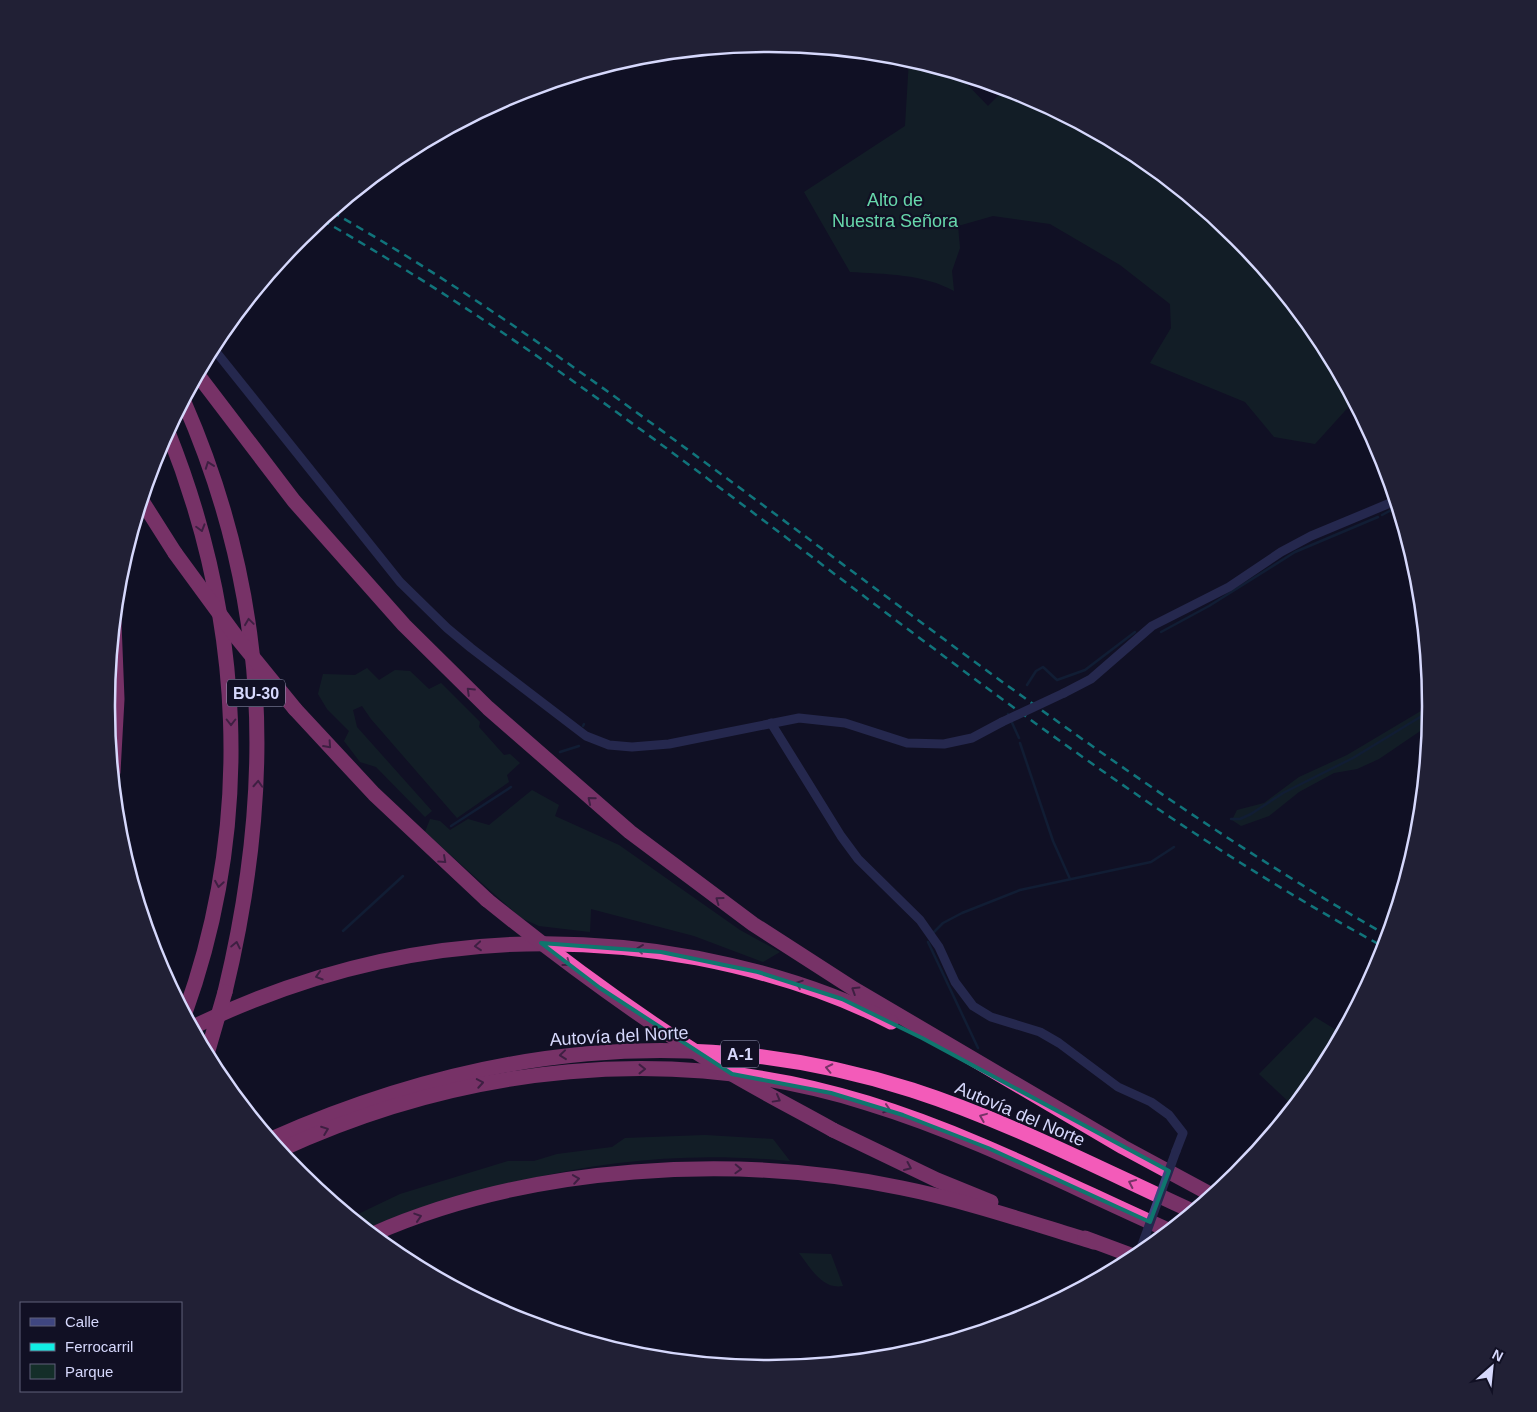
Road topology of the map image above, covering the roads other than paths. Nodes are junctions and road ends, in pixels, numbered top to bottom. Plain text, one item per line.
1 (218, 354) edge
2 (202, 381) edge
3 (187, 409) edge
4 (171, 442) edge
5 (1390, 504) edge
6 (146, 508) edge
7 (116, 670) edge
8 (771, 723) junction
9 (115, 727) edge
10 (188, 1005) edge
11 (198, 1025) edge
12 (210, 1044) edge
13 (277, 1137) edge
14 (287, 1147) edge
15 (1124, 1147) junction
16 (1205, 1191) edge
17 (1186, 1208) edge
18 (1162, 1227) edge
19 (381, 1231) edge
20 (1142, 1241) edge
21 (1094, 1242) junction
22 (1126, 1253) edge

1 - 8 street
15 -> 2 highway
12 -> 3 highway, BU-30, bridge
4 -> 10 highway, BU-30
5 - 8 street, bridge
6 -> 21 highway, bridge
7 - 9 highway
8 - 20 street, bridge
15 -> 11 highway
17 -> 13 highway, Autovía del Norte / A-1
14 -> 18 highway, Autovía del Norte / A-1
15 - 16 highway
19 -> 21 highway
21 - 22 highway

